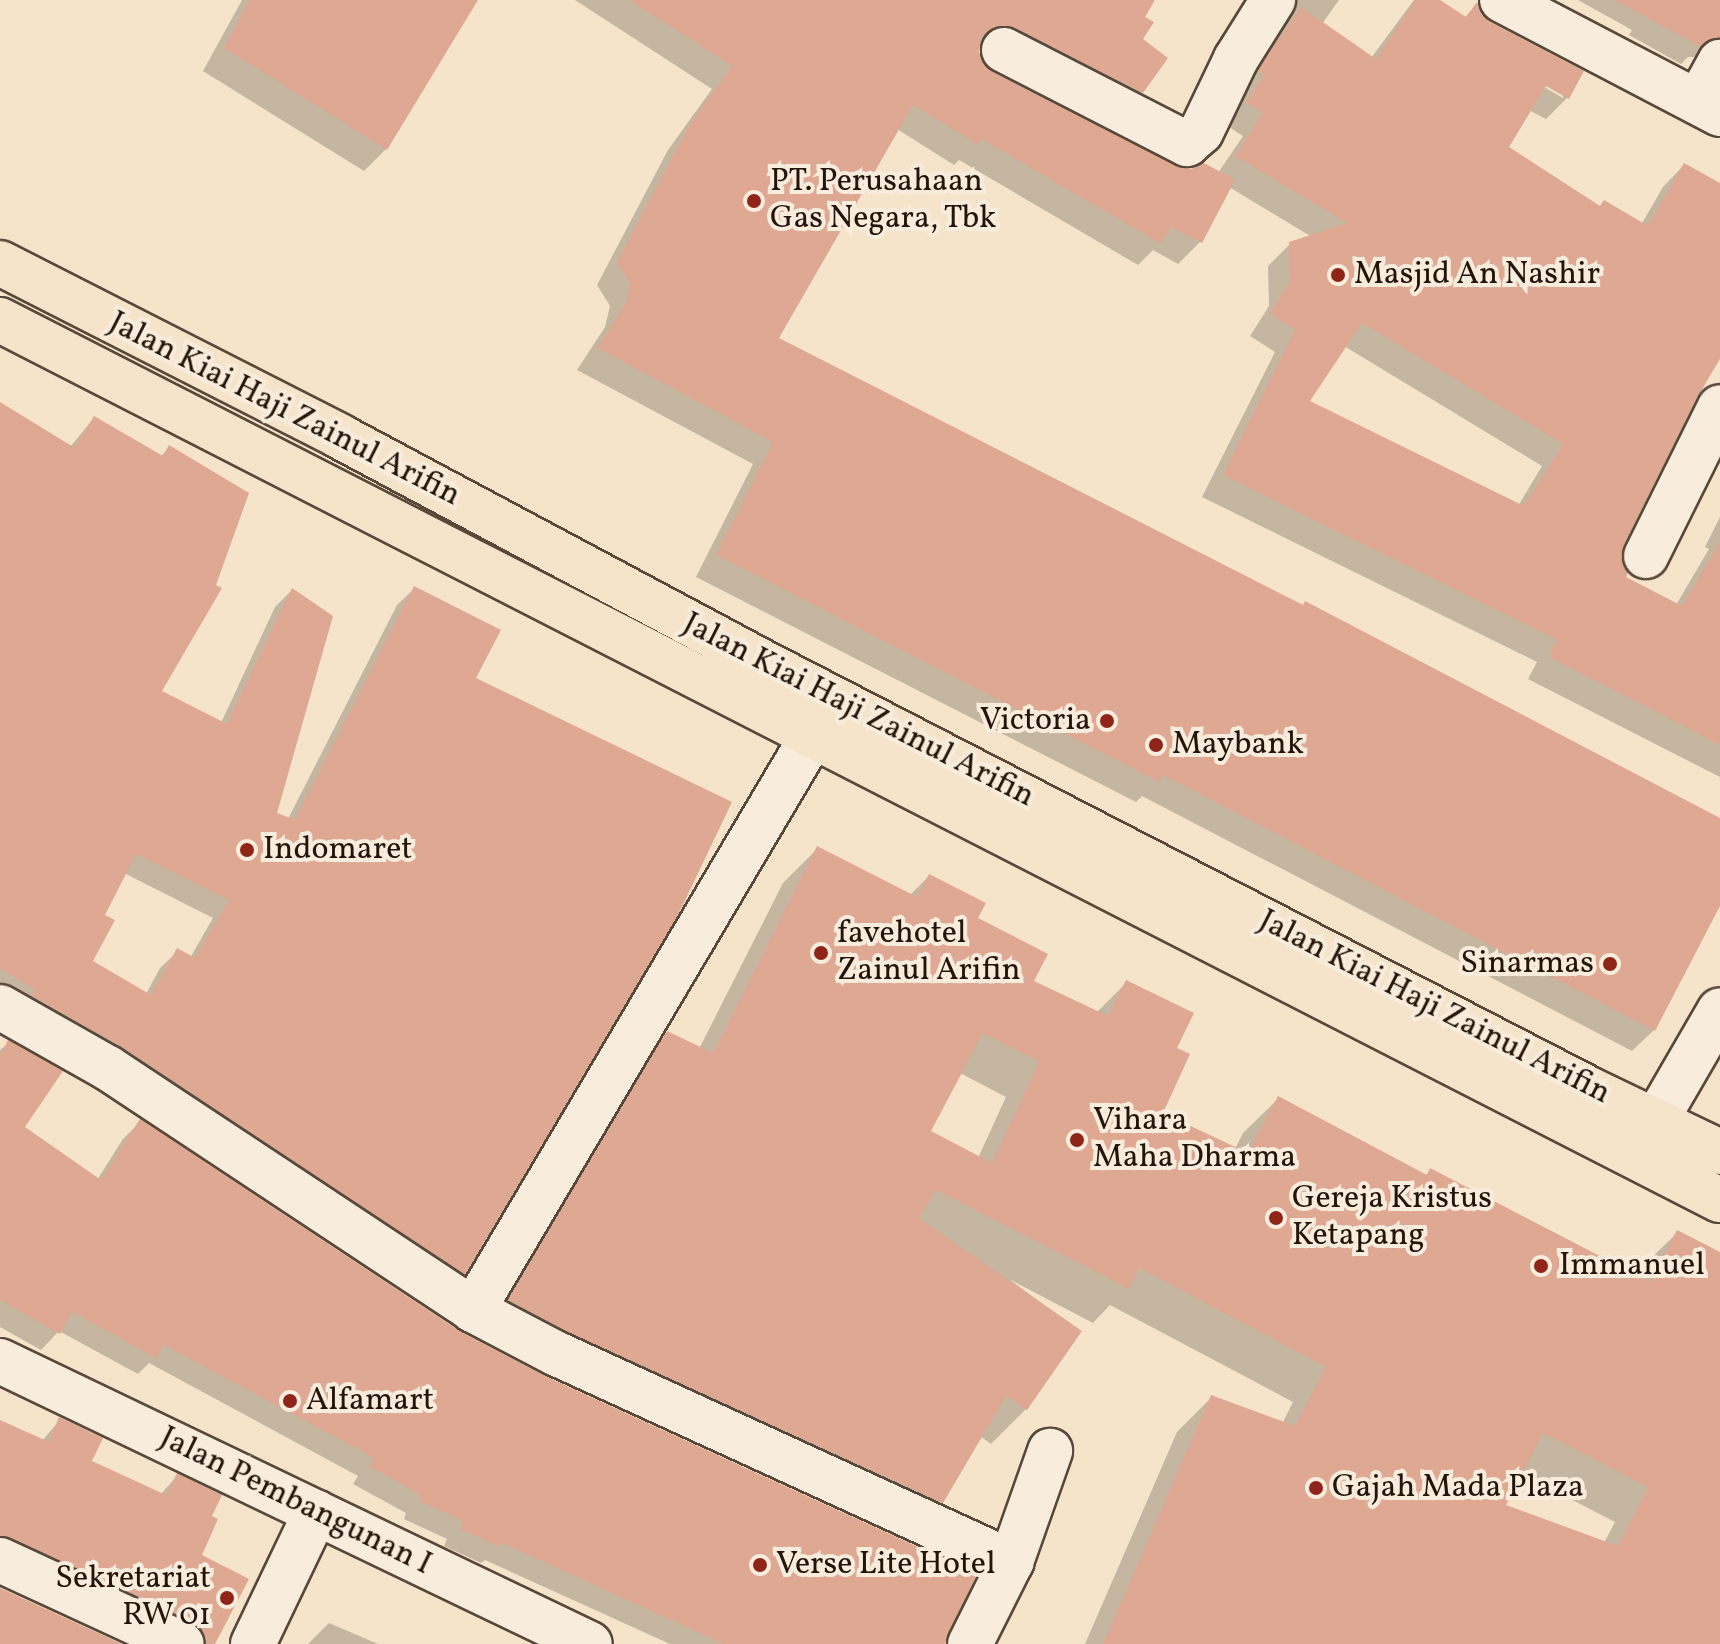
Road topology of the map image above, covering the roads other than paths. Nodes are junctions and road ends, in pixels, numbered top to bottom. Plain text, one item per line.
1 (1273, 0) edge
2 (1502, 0) edge
3 (1004, 50) dead end
4 (1720, 62) edge
5 (1709, 108) edge
6 (0, 263) edge
7 (0, 320) edge
8 (1720, 407) edge
9 (386, 462) junction
10 (366, 507) junction
11 (1646, 556) dead end
12 (813, 735) junction
13 (1126, 873) junction
14 (0, 1007) edge
15 (1720, 1010) edge
16 (1655, 1122) junction
17 (1720, 1152) edge
18 (1720, 1200) edge
19 (473, 1310) junction
20 (0, 1361) edge
21 (1050, 1451) dead end
22 (316, 1512) junction
23 (0, 1560) edge
24 (1011, 1562) junction
25 (182, 1644) edge
26 (253, 1644) edge
27 (590, 1644) edge
28 (970, 1644) edge

1 - 3 street
2 - 5 street
4 - 5 street
6 - 9 main road, Jalan Kiai Haji Zainul Arifin
7 - 10 main road, Jalan Kiai Haji Zainul Arifin
8 - 11 street
9 - 10 main road
9 - 13 main road, Jalan Kiai Haji Zainul Arifin
10 - 12 main road, Jalan Kiai Haji Zainul Arifin
12 - 13 main road, Jalan Kiai Haji Zainul Arifin
12 - 19 street
13 - 16 main road, Jalan Kiai Haji Zainul Arifin
13 - 18 main road, Jalan Kiai Haji Zainul Arifin
14 - 19 street
15 - 16 street
16 - 17 main road, Jalan Kiai Haji Zainul Arifin
19 - 24 street
20 - 22 street, Jalan Pembangunan I
21 - 24 street
22 - 26 street
22 - 27 street, Jalan Pembangunan I
23 - 25 street
24 - 28 street

